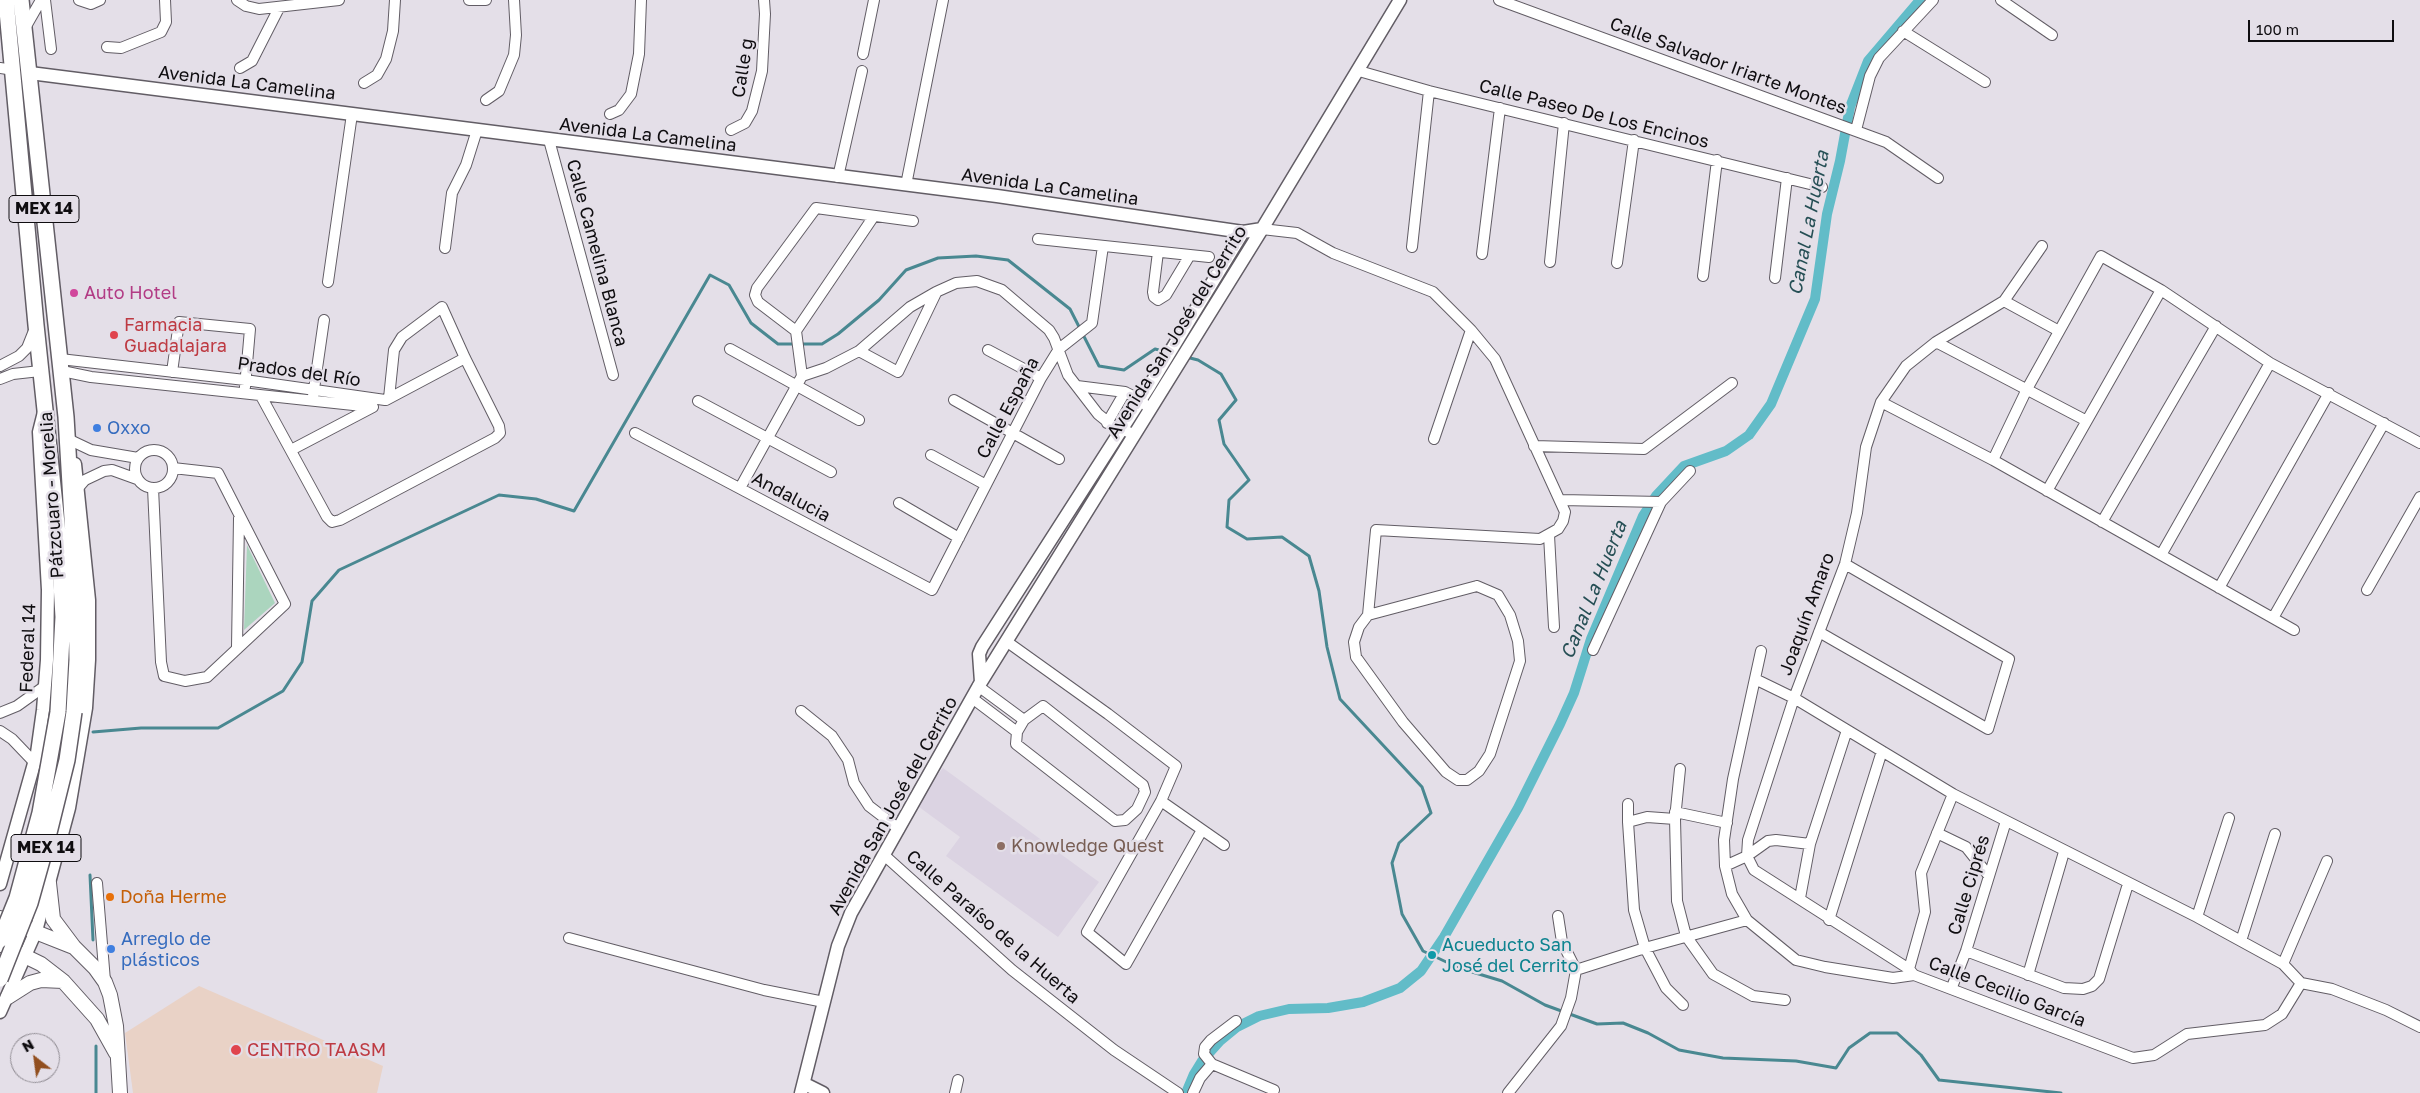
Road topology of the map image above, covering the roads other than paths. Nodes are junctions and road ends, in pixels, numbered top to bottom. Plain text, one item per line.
1 (6, 0) edge
2 (21, 0) edge
3 (27, 0) edge
4 (41, 0) edge
5 (45, 0) edge
6 (79, 0) edge
7 (100, 0) edge
8 (165, 0) edge
9 (237, 0) edge
10 (339, 0) edge
11 (395, 0) edge
12 (469, 0) edge
13 (486, 0) edge
14 (514, 0) edge
15 (642, 0) edge
16 (764, 0) edge
17 (874, 0) edge
18 (943, 0) edge
19 (1400, 0) edge
20 (1499, 0) edge
21 (1932, 0) edge
22 (2001, 0) edge
23 (279, 8) junction
24 (25, 28) junction
25 (1903, 31) junction
26 (2052, 35) dead end
27 (107, 47) dead end
28 (51, 50) dead end
29 (863, 54) dead end
30 (240, 68) dead end
31 (7, 69) edge
32 (862, 71) dead end
33 (1359, 71) junction
34 (30, 73) junction
35 (1986, 82) dead end
36 (364, 83) dead end
37 (1429, 91) junction
38 (486, 100) dead end
39 (1500, 108) junction
40 (352, 114) junction
41 (610, 114) dead end
42 (1564, 123) junction
43 (1854, 129) junction
44 (477, 130) junction
45 (731, 130) dead end
46 (549, 140) junction
47 (1634, 140) junction
48 (1717, 160) junction
49 (838, 177) junction
50 (1787, 178) junction
51 (1938, 178) dead end
52 (906, 185) junction
53 (1822, 187) dead end
54 (874, 216) junction
55 (913, 221) dead end
56 (1262, 229) junction
57 (1243, 232) junction
58 (1038, 239) dead end
59 (1103, 246) junction
60 (2042, 246) dead end
61 (1412, 247) dead end
62 (445, 248) dead end
63 (1158, 252) junction
64 (1482, 254) dead end
65 (1190, 255) junction
66 (1209, 257) dead end
67 (1550, 262) dead end
68 (1617, 262) dead end
69 (1703, 276) dead end
70 (1775, 278) dead end
71 (328, 282) dead end
72 (2161, 290) junction
73 (936, 292) junction
74 (2004, 301) junction
75 (324, 320) dead end
76 (36, 325) junction
77 (2216, 326) junction
78 (1471, 330) junction
79 (2059, 331) junction
80 (797, 335) junction
81 (1936, 342) junction
82 (1181, 346) junction
83 (730, 349) dead end
84 (1059, 349) junction
85 (988, 350) dead end
86 (859, 351) junction
87 (465, 358) junction
88 (2270, 363) junction
89 (61, 365) junction
90 (0, 366) edge
91 (40, 371) junction
92 (172, 372) junction
93 (613, 375) dead end
94 (802, 376) junction
95 (1041, 378) junction
96 (0, 379) edge
97 (245, 380) junction
98 (1732, 383) dead end
99 (1077, 386) junction
100 (796, 387) junction
101 (314, 389) junction
102 (2026, 389) junction
103 (1125, 392) junction
104 (245, 393) junction
105 (2329, 393) junction
106 (261, 396) junction
107 (387, 399) junction
108 (312, 400) junction
109 (954, 400) dead end
110 (698, 401) dead end
111 (1881, 402) junction
112 (1145, 404) junction
113 (372, 407) junction
114 (44, 409) junction
115 (66, 417) junction
116 (859, 420) dead end
117 (2085, 420) junction
118 (1108, 423) junction
119 (2384, 423) junction
120 (1121, 430) junction
121 (1013, 432) junction
122 (635, 433) dead end
123 (1134, 434) junction
124 (768, 438) junction
125 (1434, 439) dead end
126 (72, 441) junction
127 (2420, 443) edge
128 (1534, 446) junction
129 (292, 450) junction
130 (931, 455) dead end
131 (138, 458) junction
132 (1059, 459) dead end
133 (1992, 460) junction
134 (173, 468) junction
135 (831, 472) dead end
136 (1690, 472) dead end
137 (137, 478) junction
138 (986, 485) junction
139 (78, 488) junction
140 (153, 488) junction
141 (740, 488) junction
142 (2047, 491) junction
143 (2420, 498) edge
144 (1561, 500) junction
145 (1660, 502) junction
146 (899, 503) dead end
147 (238, 515) junction
148 (2102, 522) junction
149 (1549, 535) junction
150 (958, 538) junction
151 (2161, 555) junction
152 (1845, 564) junction
153 (2218, 588) junction
154 (932, 590) joint
155 (2366, 590) dead end
156 (1368, 614) junction
157 (2273, 618) junction
158 (1554, 626) dead end
159 (2294, 630) dead end
160 (1819, 632) junction
161 (1006, 641) junction
162 (982, 647) junction
163 (237, 648) junction
164 (1593, 650) dead end
165 (1761, 652) dead end
166 (996, 657) junction
167 (1755, 679) junction
168 (980, 684) junction
169 (44, 686) junction
170 (972, 698) junction
171 (1794, 698) junction
172 (801, 711) dead end
173 (0, 713) edge
174 (1024, 720) junction
175 (1847, 730) junction
176 (0, 731) edge
177 (1018, 732) junction
178 (1882, 751) junction
179 (34, 762) junction
180 (1680, 769) dead end
181 (1953, 794) junction
182 (1161, 800) junction
183 (1628, 804) dead end
184 (1675, 816) junction
185 (2229, 818) dead end
186 (2006, 821) junction
187 (1628, 822) junction
188 (1727, 823) junction
189 (899, 830) junction
190 (1202, 830) junction
191 (1937, 833) junction
192 (2275, 834) dead end
193 (1810, 844) junction
194 (1224, 845) dead end
195 (2064, 852) junction
196 (884, 854) junction
197 (1747, 856) junction
198 (2326, 861) dead end
199 (1725, 866) junction
200 (1988, 876) junction
201 (48, 883) junction
202 (97, 883) dead end
203 (0, 884) edge
204 (2128, 884) junction
205 (1800, 898) junction
206 (1558, 916) dead end
207 (2197, 917) junction
208 (0, 918) edge
209 (1747, 920) junction
210 (1829, 920) junction
211 (36, 931) junction
212 (1686, 936) junction
213 (569, 938) dead end
214 (0, 940) edge
215 (2241, 941) junction
216 (0, 944) edge
217 (74, 947) junction
218 (1645, 948) junction
219 (1966, 951) junction
220 (26, 955) junction
221 (2284, 964) junction
222 (1576, 970) junction
223 (1911, 972) junction
224 (2028, 975) junction
225 (0, 979) edge
226 (62, 981) junction
227 (105, 982) junction
228 (2301, 983) junction
229 (1952, 987) junction
230 (8, 997) junction
231 (1785, 1000) dead end
232 (824, 1002) junction
233 (1683, 1005) dead end
234 (0, 1012) edge
235 (1236, 1021) dead end
236 (2420, 1027) edge
237 (119, 1060) junction
238 (1208, 1060) junction
239 (958, 1080) dead end
240 (803, 1088) edge
241 (1274, 1090) dead end
242 (120, 1093) edge
243 (823, 1093) edge
244 (955, 1093) edge
245 (1178, 1093) edge
246 (1194, 1093) edge
247 (1508, 1093) edge

1 - 31 main road, MEX 14
2 - 3 street
2 - 24 main road, Pátzcuaro - Morelia / MEX 14
4 - 24 street
5 - 28 street
6 - 7 street
8 - 27 street
9 - 23 street
10 - 23 street
11 - 36 street
12 - 13 street
14 - 38 street
15 - 41 street
16 - 45 street, Calle g
17 - 29 street
18 - 52 street
19 - 33 street, Avenida San José del Cerrito
20 - 43 street, Calle Salvador Iriarte Montes
21 - 25 street, Calle Salvador Iriarte Montes
22 - 26 street
23 - 30 street
24 - 34 main road, Pátzcuaro - Morelia / MEX 14
25 - 35 street
25 - 43 street, Calle Salvador Iriarte Montes
31 - 76 main road, MEX 14
32 - 49 street
33 - 37 street, Calle Paseo De Los Encinos
33 - 56 street, Avenida San José del Cerrito
34 - 40 street, Avenida La Camelina
34 - 89 main road, Pátzcuaro - Morelia / MEX 14
37 - 39 street, Calle Paseo De Los Encinos
37 - 61 street
39 - 42 street, Calle Paseo De Los Encinos
39 - 64 street
40 - 44 street, Avenida La Camelina
40 - 71 street
42 - 47 street, Calle Paseo De Los Encinos
42 - 67 street
43 - 51 street
44 - 46 street, Avenida La Camelina
44 - 62 street
46 - 49 street, Avenida La Camelina
46 - 93 street, Calle Camelina Blanca
47 - 48 street, Calle Paseo De Los Encinos
47 - 68 street
48 - 50 street, Calle Paseo De Los Encinos
48 - 69 street
49 - 52 street, Avenida La Camelina
50 - 53 street, Calle Paseo De Los Encinos
50 - 70 street
52 - 57 street, Avenida La Camelina
54 - 55 street
54 - 80 street
54 - 80 street
56 - 57 street, Avenida La Camelina
56 - 78 street
56 - 82 street, Avenida San José del Cerrito
57 - 82 street, Avenida San José del Cerrito
58 - 59 street
59 - 63 street
59 - 84 street, Calle España
60 - 74 street, Joaquín Amaro
63 - 65 street
63 - 65 street
65 - 66 street
72 - 77 street
72 - 79 street
72 - 117 street
73 - 84 street
73 - 86 street
73 - 86 street
74 - 79 street
74 - 81 street, Joaquín Amaro
75 - 101 street
76 - 90 street
76 - 91 main road, MEX 14
77 - 88 street
77 - 148 street
78 - 125 street
78 - 128 street
79 - 102 street
80 - 94 street
81 - 102 street
81 - 111 street, Joaquín Amaro
82 - 112 street, Avenida San José del Cerrito
83 - 100 street
84 - 95 street, Calle España
84 - 99 street
85 - 95 street
86 - 94 street
87 - 107 street
87 - 107 street
87 - 129 street
88 - 105 street
88 - 151 street
89 - 92 street, Prados del Río
89 - 104 street
89 - 115 main road, Pátzcuaro - Morelia / MEX 14
91 - 96 street
91 - 114 main road, MEX 14
92 - 97 street, Prados del Río
92 - 97 street
94 - 100 street
95 - 121 street, Calle España
97 - 101 street, Prados del Río
97 - 104 street
98 - 128 street
99 - 103 street
99 - 118 street
100 - 116 street
100 - 124 street
101 - 107 street, Prados del Río
101 - 108 street
102 - 117 street
102 - 133 street
103 - 112 street
103 - 118 street
104 - 106 street
105 - 119 street
105 - 153 street
106 - 108 street
106 - 129 street
107 - 113 street
108 - 113 street
109 - 121 street
110 - 124 street
111 - 133 street
111 - 152 street, Joaquín Amaro
112 - 120 street, Avenida San José del Cerrito
112 - 123 street, Avenida San José del Cerrito
113 - 129 street
114 - 169 street, Federal 14
114 - 214 main road, MEX 14, bridge
115 - 126 street
115 - 225 main road, Pátzcuaro - Morelia / MEX 14, bridge
117 - 142 street
118 - 120 street
119 - 127 street
119 - 157 street
120 - 123 street
120 - 162 street, Avenida San José del Cerrito
121 - 132 street
121 - 138 street, Calle España
122 - 141 street, Andalucia
123 - 161 street, Avenida San José del Cerrito
124 - 135 street
124 - 141 street
126 - 131 street
126 - 139 street
128 - 144 street
130 - 138 street
131 - 134 street
131 - 137 street
133 - 142 street
134 - 140 street
134 - 147 street
136 - 145 street
137 - 139 street
137 - 140 street
138 - 150 street, Calle España
139 - 201 street
140 - 163 street
141 - 154 street, Andalucia
142 - 148 street
143 - 155 street
144 - 145 street
144 - 149 street
145 - 164 street
146 - 150 street
147 - 163 street
147 - 163 street
148 - 151 street
149 - 156 street
149 - 158 street
150 - 154 street, Calle España
151 - 153 street
152 - 160 street, Joaquín Amaro
152 - 160 street
153 - 157 street
156 - 156 street
157 - 159 street
160 - 171 street, Joaquín Amaro
161 - 166 street, Avenida San José del Cerrito
161 - 182 street
162 - 166 street
162 - 168 street, Avenida San José del Cerrito
165 - 167 street, Calle Cecilio García
166 - 168 street, Avenida San José del Cerrito
167 - 171 street
167 - 188 street, Calle Cecilio García
168 - 170 street, Avenida San José del Cerrito
168 - 174 street
169 - 173 street
169 - 179 street, Federal 14
170 - 177 street
170 - 189 street, Avenida San José del Cerrito
171 - 175 street
171 - 197 street, Joaquín Amaro
172 - 189 street
174 - 177 street
174 - 177 street
175 - 178 street
175 - 193 street
176 - 179 street
178 - 181 street
178 - 210 street
179 - 203 street, Federal 14
180 - 184 street
181 - 186 street
181 - 191 street
182 - 190 street
182 - 190 street
183 - 187 street
184 - 187 street
184 - 188 street
184 - 212 street
185 - 207 street
186 - 195 street
186 - 200 street, Calle Ciprés
187 - 218 street
188 - 199 street, Calle Cecilio García
189 - 196 street, Avenida San José del Cerrito
190 - 194 street
191 - 200 street
191 - 223 street
192 - 215 street
193 - 197 street
193 - 205 street
195 - 204 street
195 - 224 street
196 - 232 street, Avenida San José del Cerrito
196 - 245 street, Calle Paraíso de la Huerta
197 - 199 street
197 - 205 street
198 - 221 street
199 - 209 street, Calle Cecilio García
200 - 219 street, Calle Ciprés
201 - 211 street
201 - 217 main road
202 - 227 street
204 - 207 street
204 - 224 street
205 - 210 street
206 - 222 street
207 - 215 street
208 - 211 main road
209 - 212 street
209 - 223 street, Calle Cecilio García
210 - 223 street
211 - 217 main road
211 - 220 street
212 - 218 street
212 - 231 street
213 - 232 street
215 - 221 street
216 - 220 main road
217 - 227 main road
218 - 222 street
218 - 233 street
219 - 224 street
219 - 229 street, Calle Ciprés
220 - 226 main road
220 - 230 street
221 - 228 street
222 - 247 street
223 - 229 street, Calle Cecilio García
226 - 230 main road
226 - 237 main road
227 - 237 main road
228 - 229 street, Calle Cecilio García
228 - 236 street
230 - 234 street
232 - 240 street, Avenida San José del Cerrito
235 - 238 street
237 - 242 main road
238 - 241 street
238 - 246 street
239 - 244 street
240 - 243 street

